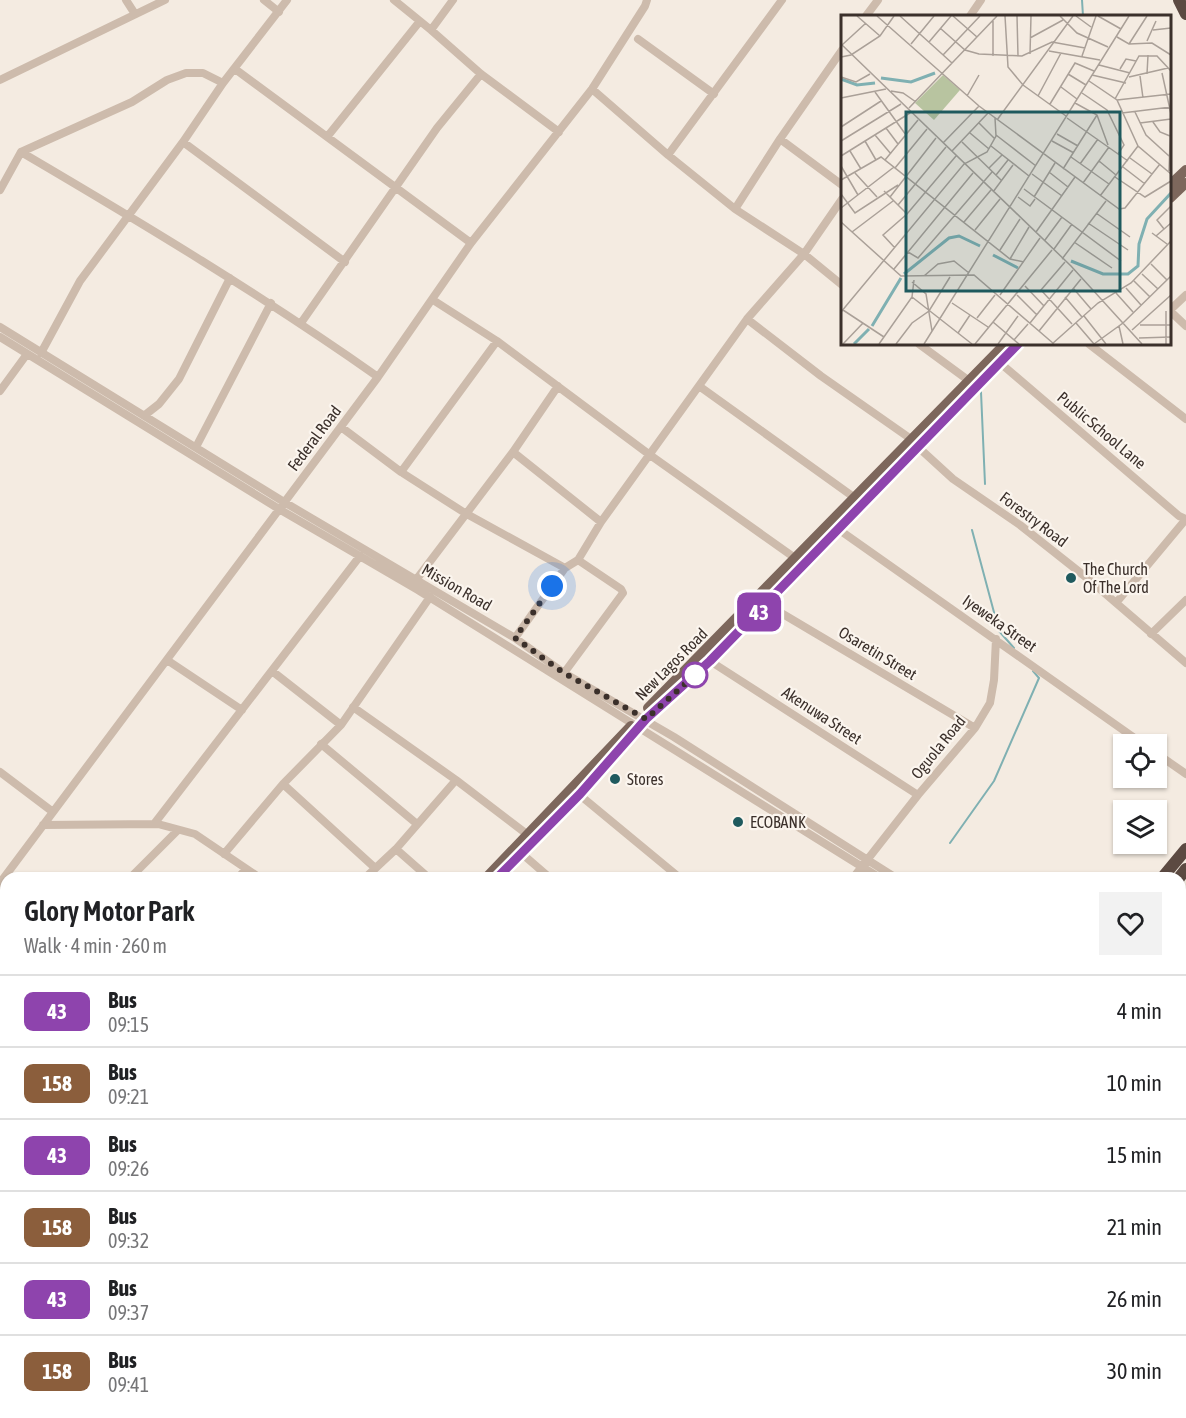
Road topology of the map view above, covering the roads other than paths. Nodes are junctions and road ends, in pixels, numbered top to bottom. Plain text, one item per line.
1 (126, 0) edge
2 (165, 0) edge
3 (264, 0) edge
4 (287, 0) edge
5 (394, 0) edge
6 (453, 0) edge
7 (782, 0) edge
8 (878, 0) edge
9 (981, 0) edge
10 (1179, 0) edge
11 (646, 3) edge
12 (279, 12) junction
13 (135, 14) junction
14 (1186, 14) edge
15 (867, 15) edge
16 (971, 15) edge
17 (420, 21) junction
18 (431, 30) junction
19 (638, 39) dead end
20 (841, 53) edge
21 (235, 69) junction
22 (480, 74) junction
23 (0, 80) edge
24 (223, 83) junction
25 (592, 88) junction
26 (714, 94) junction
27 (559, 132) junction
28 (327, 137) junction
29 (780, 140) junction
30 (183, 142) junction
31 (21, 152) junction
32 (668, 155) junction
33 (1186, 170) edge
34 (1186, 183) edge
35 (841, 184) edge
36 (1171, 184) edge
37 (396, 188) junction
38 (0, 190) edge
39 (1171, 197) edge
40 (841, 202) edge
41 (735, 209) junction
42 (129, 216) junction
43 (471, 243) junction
44 (804, 254) junction
45 (345, 262) junction
46 (230, 278) junction
47 (841, 283) edge
48 (1186, 295) edge
49 (433, 300) junction
50 (271, 303) junction
51 (1171, 309) edge
52 (1171, 311) edge
53 (747, 320) junction
54 (301, 323) junction
55 (0, 327) edge
56 (1186, 327) edge
57 (0, 337) edge
58 (497, 341) junction
59 (920, 345) edge
60 (1004, 345) edge
61 (1017, 345) edge
62 (1090, 345) edge
63 (41, 353) junction
64 (27, 354) junction
65 (999, 362) junction
66 (378, 377) junction
67 (973, 384) junction
68 (558, 386) junction
69 (699, 386) junction
70 (0, 391) edge
71 (145, 415) junction
72 (1186, 419) edge
73 (341, 427) junction
74 (914, 443) junction
75 (196, 447) junction
76 (513, 452) junction
77 (650, 455) junction
78 (401, 472) junction
79 (855, 498) junction
80 (282, 506) junction
81 (465, 513) junction
82 (1186, 519) edge
83 (601, 522) junction
84 (838, 528) junction
85 (360, 556) junction
86 (795, 558) junction
87 (578, 560) junction
88 (565, 568) junction
89 (416, 580) junction
90 (430, 597) junction
91 (1186, 600) edge
92 (1116, 603) junction
93 (766, 604) junction
94 (1151, 634) junction
95 (515, 638) junction
96 (996, 639) junction
97 (167, 660) junction
98 (710, 661) junction
99 (1186, 663) edge
100 (272, 671) junction
101 (564, 673) junction
102 (353, 707) junction
103 (242, 710) junction
104 (640, 721) junction
105 (341, 724) junction
106 (975, 728) junction
107 (1129, 734) edge
108 (321, 744) junction
109 (1167, 761) edge
110 (0, 772) edge
111 (1186, 774) edge
112 (456, 780) junction
113 (283, 784) junction
114 (575, 791) junction
115 (918, 795) junction
116 (53, 812) junction
117 (154, 824) junction
118 (417, 824) junction
119 (43, 825) junction
120 (178, 830) junction
121 (531, 836) junction
122 (396, 849) junction
123 (1186, 849) edge
124 (520, 852) junction
125 (224, 854) junction
126 (864, 863) junction
127 (374, 867) junction
128 (246, 869) junction
129 (13, 872) edge
130 (136, 872) edge
131 (243, 872) edge
132 (251, 872) edge
133 (370, 872) edge
134 (422, 872) edge
135 (492, 872) edge
136 (502, 872) edge
137 (543, 872) edge
138 (673, 872) edge
139 (857, 872) edge
140 (874, 872) edge
141 (883, 872) edge
142 (1167, 872) edge

1 - 13 street
2 - 13 street
3 - 12 street
4 - 12 street
5 - 17 street
6 - 18 street
7 - 26 street
8 - 15 street
9 - 16 street
10 - 14 highway
11 - 25 street, Federal Road
12 - 21 street
13 - 23 street
17 - 18 street
17 - 28 street
18 - 22 street
19 - 26 street
20 - 29 street
21 - 24 street
21 - 28 street
22 - 27 street
22 - 37 street
24 - 30 street
24 - 31 street
25 - 27 street, Federal Road
25 - 32 street
26 - 32 street
27 - 43 street, Federal Road
28 - 37 street
29 - 35 street
29 - 41 street
30 - 42 street
30 - 45 street
31 - 38 street
31 - 42 street
32 - 41 street
33 - 36 main road
34 - 39 main road
37 - 43 street
37 - 45 street
40 - 44 street
41 - 44 street
42 - 46 street
42 - 63 street
43 - 49 street, Federal Road
44 - 47 street
44 - 53 street
45 - 54 street
46 - 50 street
46 - 71 street
48 - 51 street
49 - 58 street
49 - 66 street, Federal Road
50 - 54 street
50 - 75 street
52 - 56 street
53 - 69 street
53 - 74 street, Forestry Road
54 - 66 street
55 - 63 street, Mission Road
57 - 64 street, Mission Road
58 - 68 street
58 - 78 street
59 - 67 street
60 - 67 main road, New Lagos Road
61 - 65 main road, New Lagos Road
62 - 72 street
63 - 71 street, Mission Road
64 - 70 street
64 - 80 street, Mission Road
65 - 67 main road, New Lagos Road
65 - 82 street, Public School Lane
66 - 73 street, Federal Road
67 - 74 main road, New Lagos Road
68 - 76 street
68 - 77 street
69 - 77 street
69 - 79 street
71 - 75 street, Mission Road
73 - 78 street
73 - 80 street, Federal Road
74 - 79 main road, New Lagos Road
74 - 84 main road, New Lagos Road
74 - 92 street, Forestry Road
75 - 80 street, Mission Road
76 - 81 street
76 - 83 street
77 - 83 street
77 - 86 street
78 - 81 street
79 - 86 main road, New Lagos Road
80 - 85 street, Mission Road
80 - 89 street, Mission Road
80 - 97 street, Federal Road
81 - 88 street
81 - 89 street
82 - 92 street
83 - 87 street
84 - 93 main road, New Lagos Road
84 - 96 street, Iyeweka Street
85 - 90 street, Mission Road
85 - 100 street
86 - 104 main road, New Lagos Road
87 - 88 street
87 - 101 street
88 - 95 street
89 - 95 street, Mission Road
90 - 102 street
90 - 104 street, Mission Road
91 - 94 street
92 - 94 street, Forestry Road
93 - 98 main road, New Lagos Road
93 - 106 street, Osaretin Street
94 - 99 street, Forestry Road
95 - 101 street, Mission Road
96 - 106 street, Oguola Road
96 - 107 street, Iyeweka Street
97 - 103 street
97 - 116 street, Federal Road
98 - 104 main road, New Lagos Road
98 - 115 street, Akenuwa Street
100 - 103 street
100 - 105 street
101 - 104 street, Mission Road
102 - 105 street
102 - 112 street
103 - 117 street
104 - 114 main road, New Lagos Road
104 - 126 street, Mission Road
105 - 108 street
106 - 115 street, Oguola Road
108 - 113 street
108 - 118 street
109 - 111 street
110 - 116 street
112 - 118 street
112 - 121 street
113 - 125 street
113 - 127 street
114 - 121 main road, New Lagos Road
114 - 138 street
115 - 126 street, Oguola Road
116 - 119 street, Federal Road
117 - 119 street
117 - 120 street
118 - 122 street
119 - 129 street, Federal Road
120 - 125 street
120 - 130 street
121 - 124 main road, New Lagos Road
121 - 135 main road, New Lagos Road
122 - 127 street
122 - 134 street
123 - 142 highway
124 - 136 main road, New Lagos Road
124 - 137 street
125 - 128 street
126 - 139 street, Oguola Road
126 - 140 street, Mission Road
126 - 141 street, Mission Road
127 - 133 street
128 - 131 street
128 - 132 street

